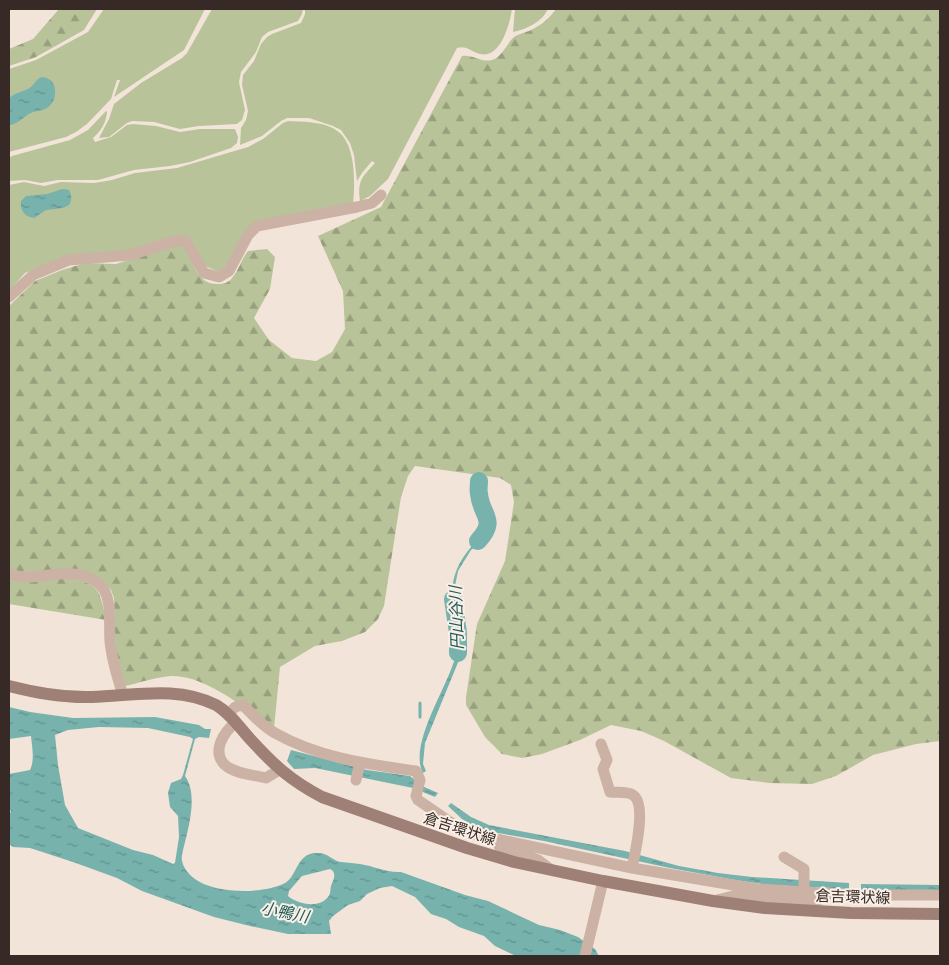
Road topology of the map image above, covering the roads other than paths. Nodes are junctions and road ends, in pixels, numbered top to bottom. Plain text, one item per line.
1 (381, 195) dead end
2 (9, 297) edge
3 (9, 574) edge
4 (9, 686) edge
5 (123, 695) junction
6 (232, 719) junction
7 (601, 744) dead end
8 (360, 763) junction
9 (279, 770) junction
10 (356, 780) dead end
11 (473, 834) junction
12 (784, 857) dead end
13 (632, 868) junction
14 (554, 872) junction
15 (602, 885) junction
16 (804, 891) junction
17 (828, 893) junction
18 (940, 895) edge
19 (713, 901) junction
20 (940, 914) edge
21 (585, 956) edge

1 - 2 street
3 - 5 street
4 - 5 main road, 倉吉環状線
5 - 6 main road, 倉吉環状線
6 - 8 street
6 - 9 main road, 倉吉環状線
6 - 9 street
7 - 13 street
8 - 10 street
8 - 11 street
9 - 14 main road, 倉吉環状線
11 - 13 street
11 - 14 street
12 - 16 street
13 - 16 street
14 - 15 main road, 倉吉環状線
15 - 19 main road, 倉吉環状線
15 - 21 street
16 - 17 street
17 - 18 street
17 - 19 street
19 - 20 main road, 倉吉環状線

